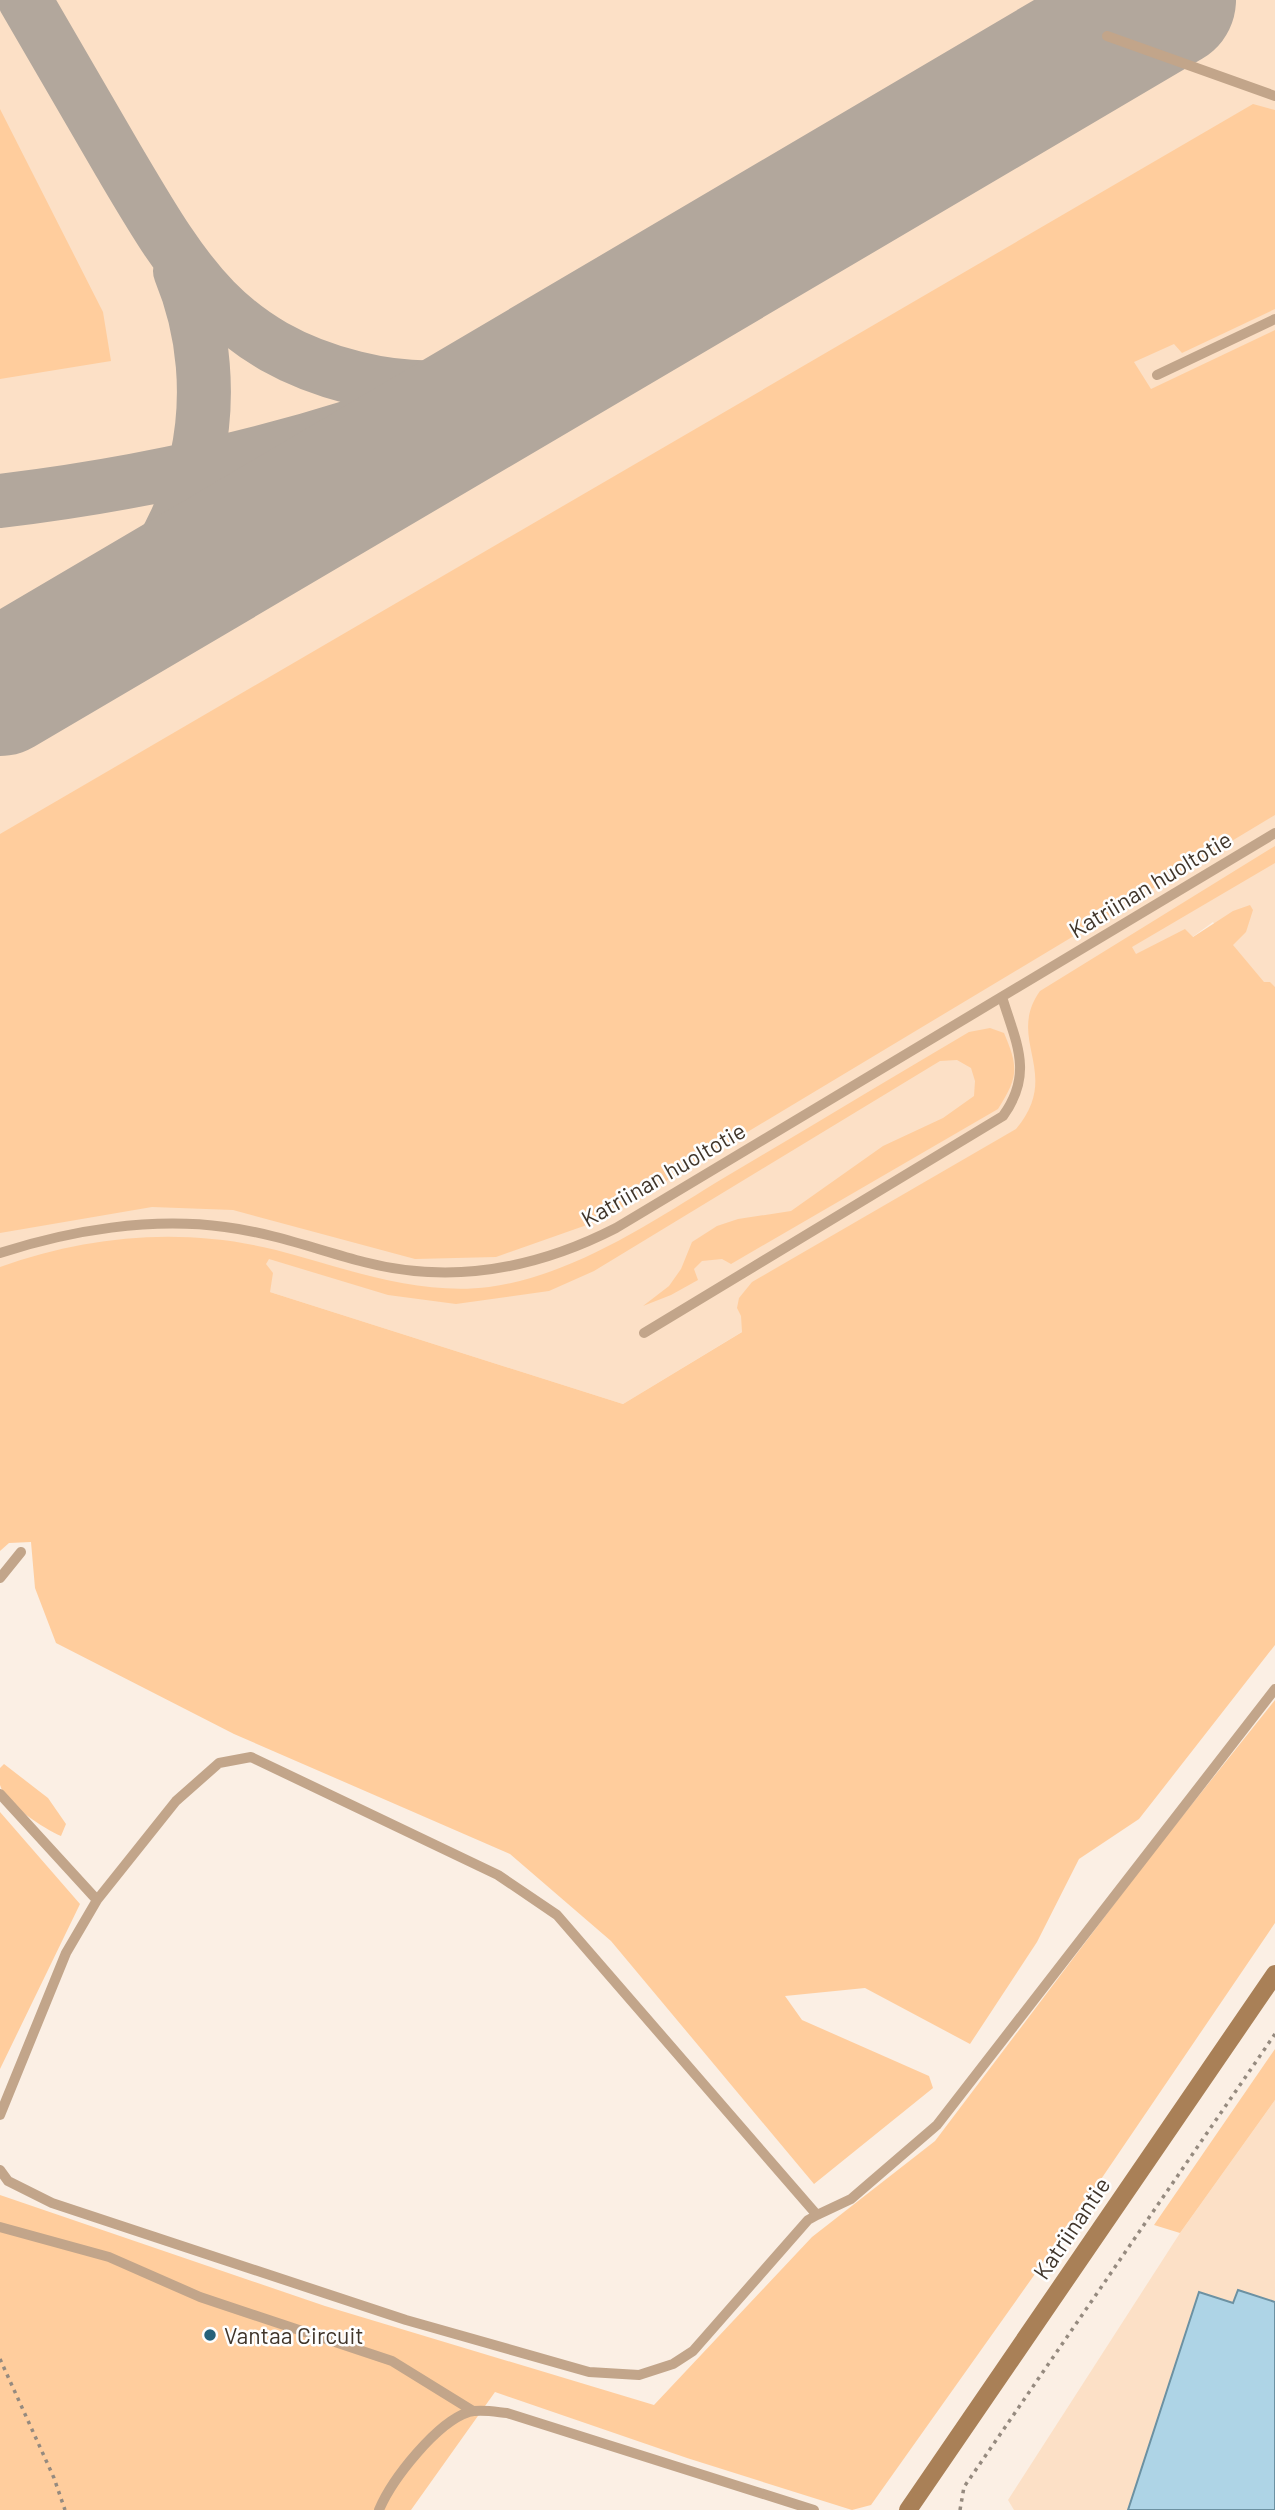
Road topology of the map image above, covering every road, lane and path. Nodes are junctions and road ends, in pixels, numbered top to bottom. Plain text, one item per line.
1 (1107, 36) dead end
2 (1275, 96) edge
3 (1275, 319) edge
4 (1157, 375) dead end
5 (1275, 833) edge
6 (1002, 996) junction
7 (0, 1253) edge
8 (644, 1333) dead end
9 (21, 1552) dead end
10 (0, 1578) edge
11 (1275, 1689) edge
12 (0, 1794) edge
13 (97, 1900) junction
14 (1275, 1974) edge
15 (1275, 2034) edge
16 (0, 2115) edge
17 (0, 2170) edge
18 (817, 2215) junction
19 (0, 2227) edge
20 (0, 2359) edge
21 (473, 2411) junction
22 (65, 2510) edge
23 (379, 2510) edge
24 (814, 2510) edge
25 (908, 2510) edge
26 (960, 2510) edge

1 - 2 lane
3 - 4 lane
5 - 6 lane, Katriinan huoltotie
6 - 7 lane, Katriinan huoltotie
6 - 8 lane
9 - 10 lane
11 - 18 lane
12 - 13 lane
13 - 16 lane
13 - 18 lane
14 - 25 main road, Katriinantie
15 - 26 path
17 - 18 lane
19 - 21 lane
20 - 22 path
21 - 23 lane
21 - 24 lane

